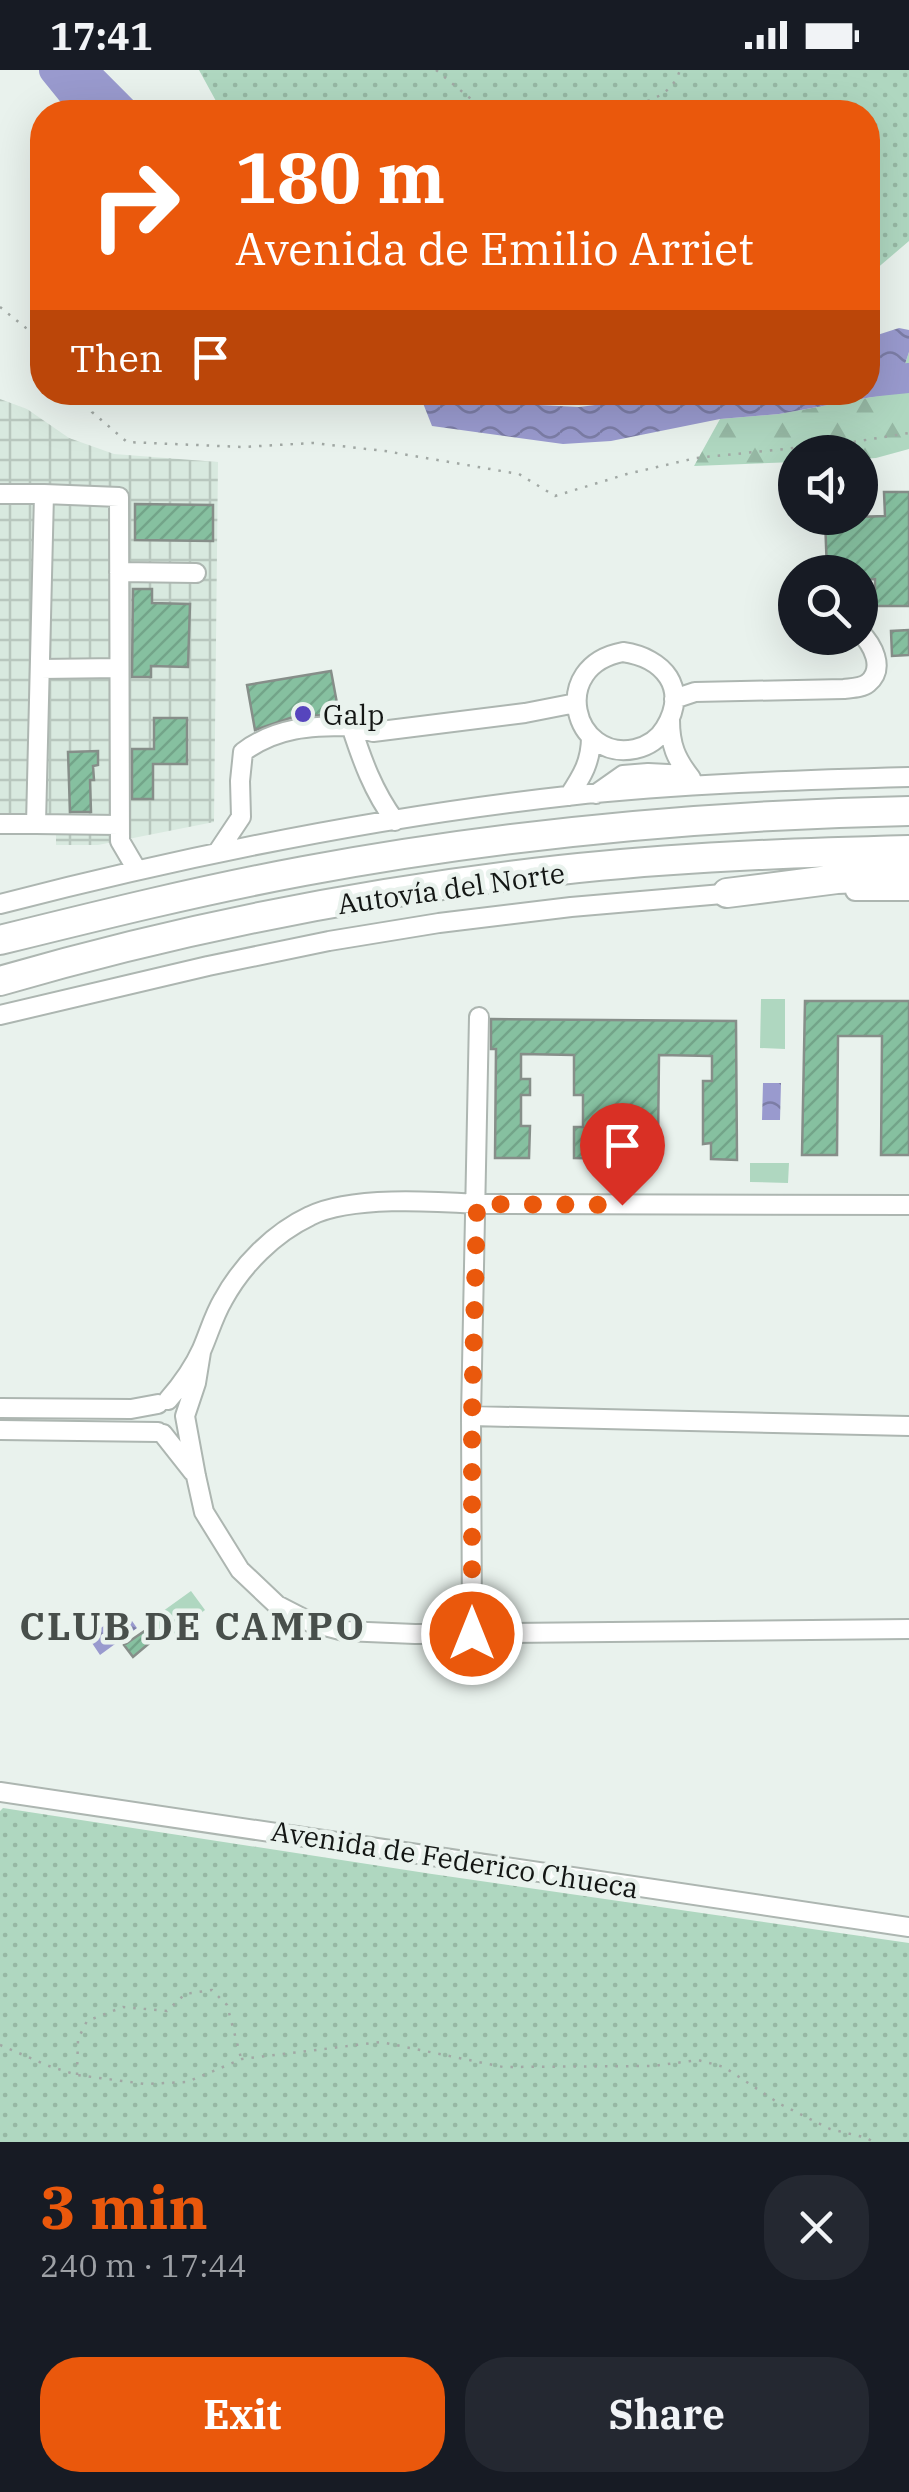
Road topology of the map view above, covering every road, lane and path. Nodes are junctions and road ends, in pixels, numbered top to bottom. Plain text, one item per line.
1 (436, 70) edge
2 (680, 70) edge
3 (471, 100) edge
4 (654, 100) edge
5 (0, 307) edge
6 (30, 331) edge
7 (91, 405) edge
8 (909, 433) edge
9 (0, 494) edge
10 (44, 494) junction
11 (119, 572) junction
12 (196, 574) dead end
13 (875, 655) edge
14 (119, 668) junction
15 (40, 670) junction
16 (674, 700) junction
17 (576, 703) junction
18 (670, 720) junction
19 (351, 726) junction
20 (591, 737) junction
21 (909, 776) edge
22 (693, 780) junction
23 (568, 796) junction
24 (909, 811) edge
25 (395, 820) junction
26 (0, 824) edge
27 (36, 824) junction
28 (120, 825) junction
29 (909, 850) edge
30 (217, 853) junction
31 (137, 870) junction
32 (909, 876) edge
33 (909, 891) edge
34 (728, 893) junction
35 (0, 904) edge
36 (0, 940) edge
37 (0, 981) edge
38 (89, 994) junction
39 (0, 1014) edge
40 (479, 1016) dead end
41 (0, 1022) edge
42 (477, 1204) junction
43 (909, 1206) edge
44 (201, 1352) junction
45 (163, 1402) junction
46 (0, 1408) edge
47 (185, 1416) junction
48 (472, 1416) junction
49 (909, 1426) edge
50 (0, 1430) edge
51 (160, 1433) junction
52 (196, 1476) junction
53 (909, 1629) edge
54 (472, 1634) junction
55 (0, 1792) edge
56 (909, 1927) edge
57 (0, 2045) edge
58 (242, 2059) junction
59 (77, 2075) junction
60 (873, 2142) edge

1 - 3 path
2 - 4 path
5 - 6 path
7 - 8 path
9 - 10 street
10 - 11 street
10 - 15 street
11 - 12 street
11 - 14 street
13 - 16 street
14 - 15 street
14 - 28 street
15 - 27 street
16 - 17 street
16 - 18 street
17 - 19 street
17 - 20 street
18 - 20 street
18 - 22 street
19 - 25 street
19 - 30 street
20 - 23 street
21 - 22 street
22 - 23 street
23 - 25 street
24 - 36 highway, Autovía del Norte
25 - 30 street
26 - 27 street
27 - 28 street
28 - 31 street
29 - 37 highway, Autovía del Norte
30 - 31 street
31 - 35 street
32 - 34 highway
33 - 34 street
34 - 38 street
38 - 39 street
38 - 41 street
40 - 42 street
42 - 43 street
42 - 44 street
42 - 48 street
44 - 45 street
44 - 47 street
45 - 46 street
45 - 47 street
45 - 51 street
47 - 51 street
47 - 52 street
48 - 49 street
48 - 54 street
50 - 51 street
51 - 52 street
52 - 54 street
53 - 54 street
55 - 56 street, Avenida de Federico Chueca
57 - 59 path
58 - 59 path
58 - 59 path
58 - 60 path

